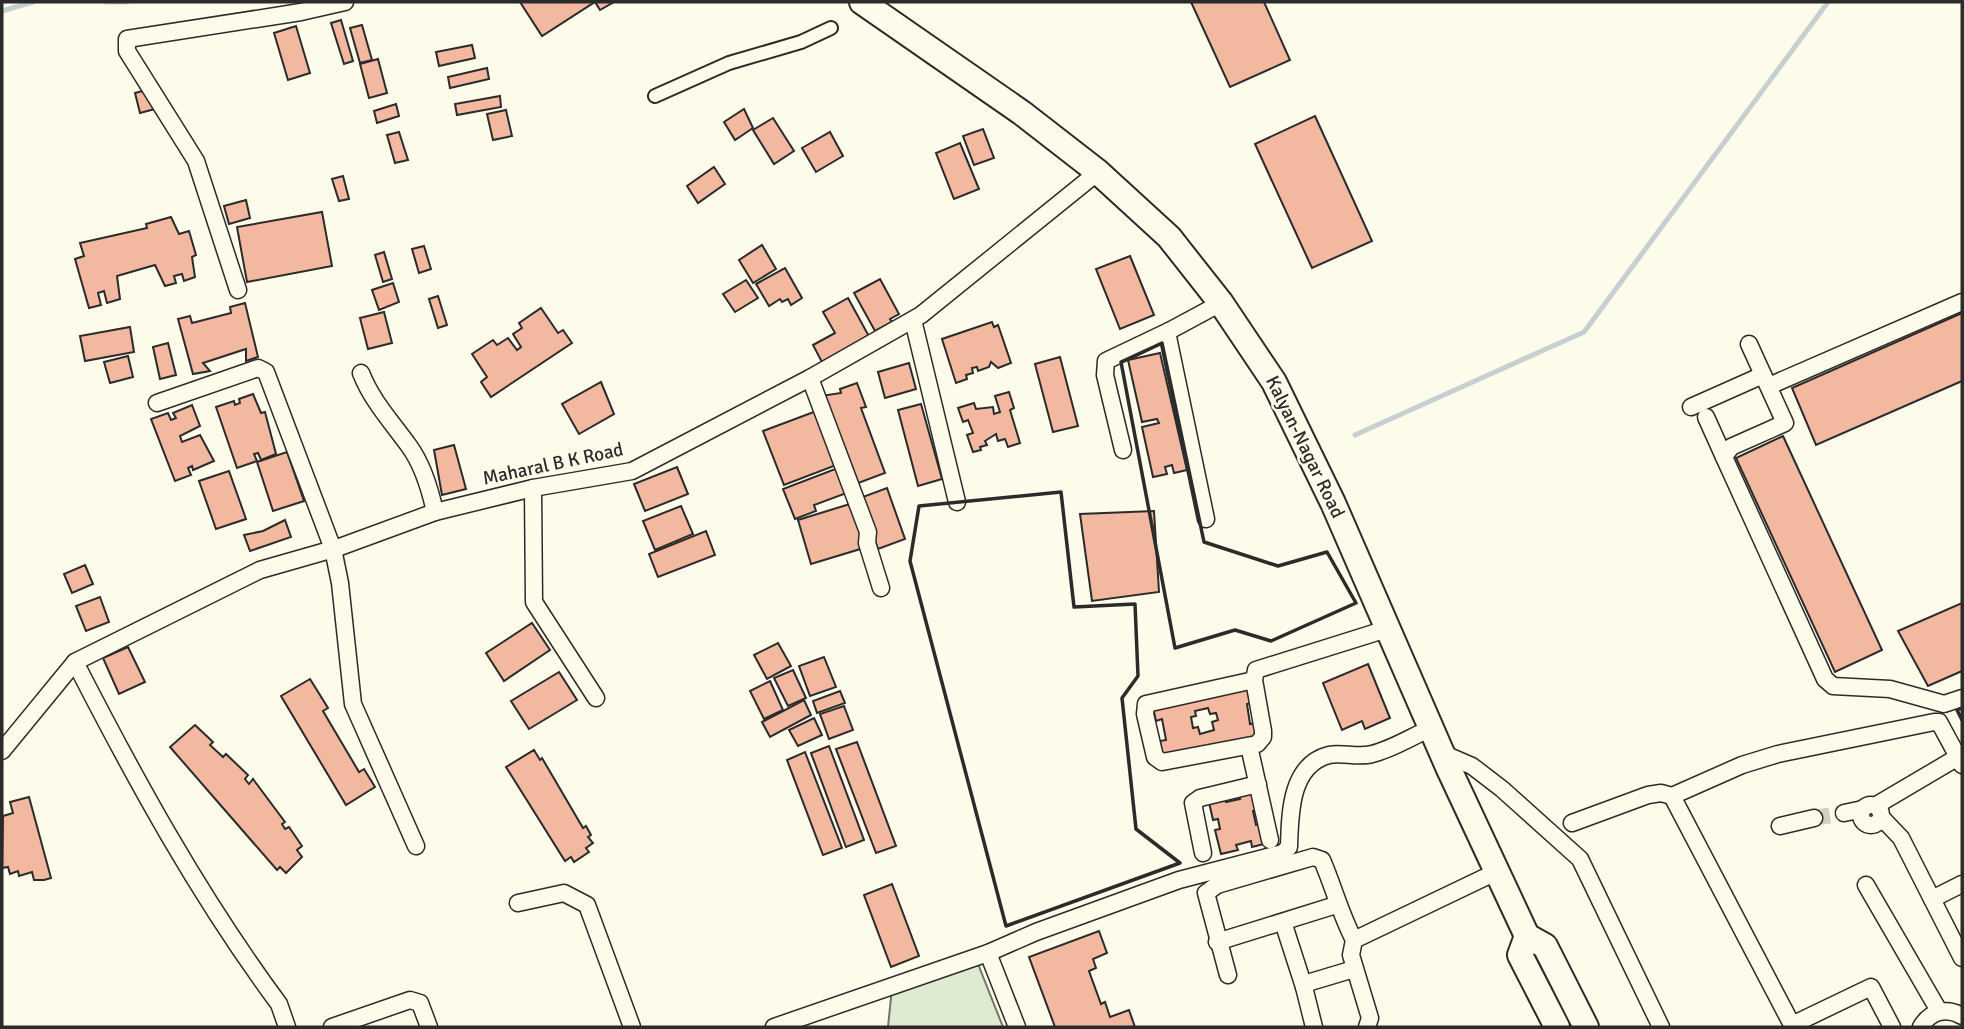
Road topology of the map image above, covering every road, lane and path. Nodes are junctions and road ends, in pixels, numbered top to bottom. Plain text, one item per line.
1 (345, 2) edge
2 (862, 2) edge
3 (831, 28) dead end
4 (655, 96) dead end
5 (1098, 172) junction
6 (238, 290) dead end
7 (1962, 302) edge
8 (1221, 303) junction
9 (913, 320) junction
10 (1169, 331) junction
11 (1749, 344) dead end
12 (361, 373) dead end
13 (810, 378) junction
14 (1766, 381) junction
15 (157, 403) dead end
16 (1691, 407) dead end
17 (1706, 417) dead end
18 (1123, 450) dead end
19 (1724, 457) junction
20 (533, 488) junction
21 (957, 502) dead end
22 (435, 512) junction
23 (1206, 519) dead end
24 (333, 548) junction
25 (881, 588) dead end
26 (1390, 628) junction
27 (75, 662) junction
28 (1254, 680) junction
29 (596, 698) dead end
30 (1962, 698) edge
31 (1432, 727) junction
32 (1249, 746) junction
33 (2, 751) edge
34 (1442, 753) junction
35 (1960, 761) edge
36 (1258, 784) junction
37 (1672, 796) junction
38 (1873, 811) junction
39 (1843, 813) tunnel mouth
40 (1814, 818) tunnel mouth
41 (1572, 823) dead end
42 (1780, 826) dead end
43 (1270, 840) dead end
44 (416, 846) dead end
45 (1203, 853) dead end
46 (1496, 872) junction
47 (1962, 884) edge
48 (1866, 885) dead end
49 (1932, 899) junction
50 (518, 903) dead end
51 (1336, 905) junction
52 (1283, 922) junction
53 (1527, 936) junction
54 (1354, 940) junction
55 (1217, 942) junction
56 (988, 953) junction
57 (1962, 958) edge
58 (1354, 969) junction
59 (1228, 975) dead end
60 (1304, 987) junction
61 (1939, 1011) junction
62 (1962, 1016) edge
63 (287, 1027) edge
64 (332, 1027) edge
65 (429, 1027) edge
66 (632, 1027) edge
67 (774, 1027) edge
68 (1017, 1027) edge
69 (1314, 1027) edge
70 (1367, 1027) edge
71 (1557, 1027) edge
72 (1586, 1027) edge
73 (1661, 1027) edge
74 (1892, 1027) edge
75 (1921, 1027) edge

1 - 6 street
2 - 5 highway, Kalyan-Nagar Road
3 - 4 street
5 - 8 highway, Kalyan-Nagar Road
5 - 9 street, Maharal B K Road
7 - 14 street
8 - 10 street
8 - 26 highway, Kalyan-Nagar Road
9 - 13 street, Maharal B K Road
9 - 21 street
10 - 18 street
10 - 23 street
11 - 14 street
12 - 22 street
13 - 20 street, Maharal B K Road
13 - 25 street
14 - 16 street
14 - 19 street
15 - 24 street
17 - 19 street
19 - 30 street
20 - 22 street, Maharal B K Road
20 - 29 street
22 - 24 street, Maharal B K Road
24 - 27 street, Maharal B K Road
24 - 44 street
26 - 28 street
26 - 31 highway, Kalyan-Nagar Road
27 - 33 street, Maharal B K Road
27 - 63 street
28 - 32 street
28 - 32 street
31 - 34 highway, Kalyan-Nagar Road
31 - 56 street
32 - 36 street
34 - 46 highway, Kalyan-Nagar Road
34 - 73 street
35 - 37 street
35 - 38 street
36 - 43 street
36 - 45 street
37 - 41 street
37 - 74 street
38 - 39 street
38 - 49 street
40 - 42 street
46 - 53 highway, Kalyan-Nagar Road
46 - 54 street
47 - 49 street
48 - 61 street
49 - 57 street
50 - 66 street
51 - 52 street
51 - 54 street
51 - 55 street
52 - 55 street
52 - 60 street
53 - 71 highway, Kalyan-Nagar Road
53 - 72 highway
54 - 58 street
55 - 59 street
56 - 67 street
56 - 68 street
58 - 60 street
58 - 70 street
60 - 69 street
61 - 62 street
61 - 75 street
64 - 65 street

